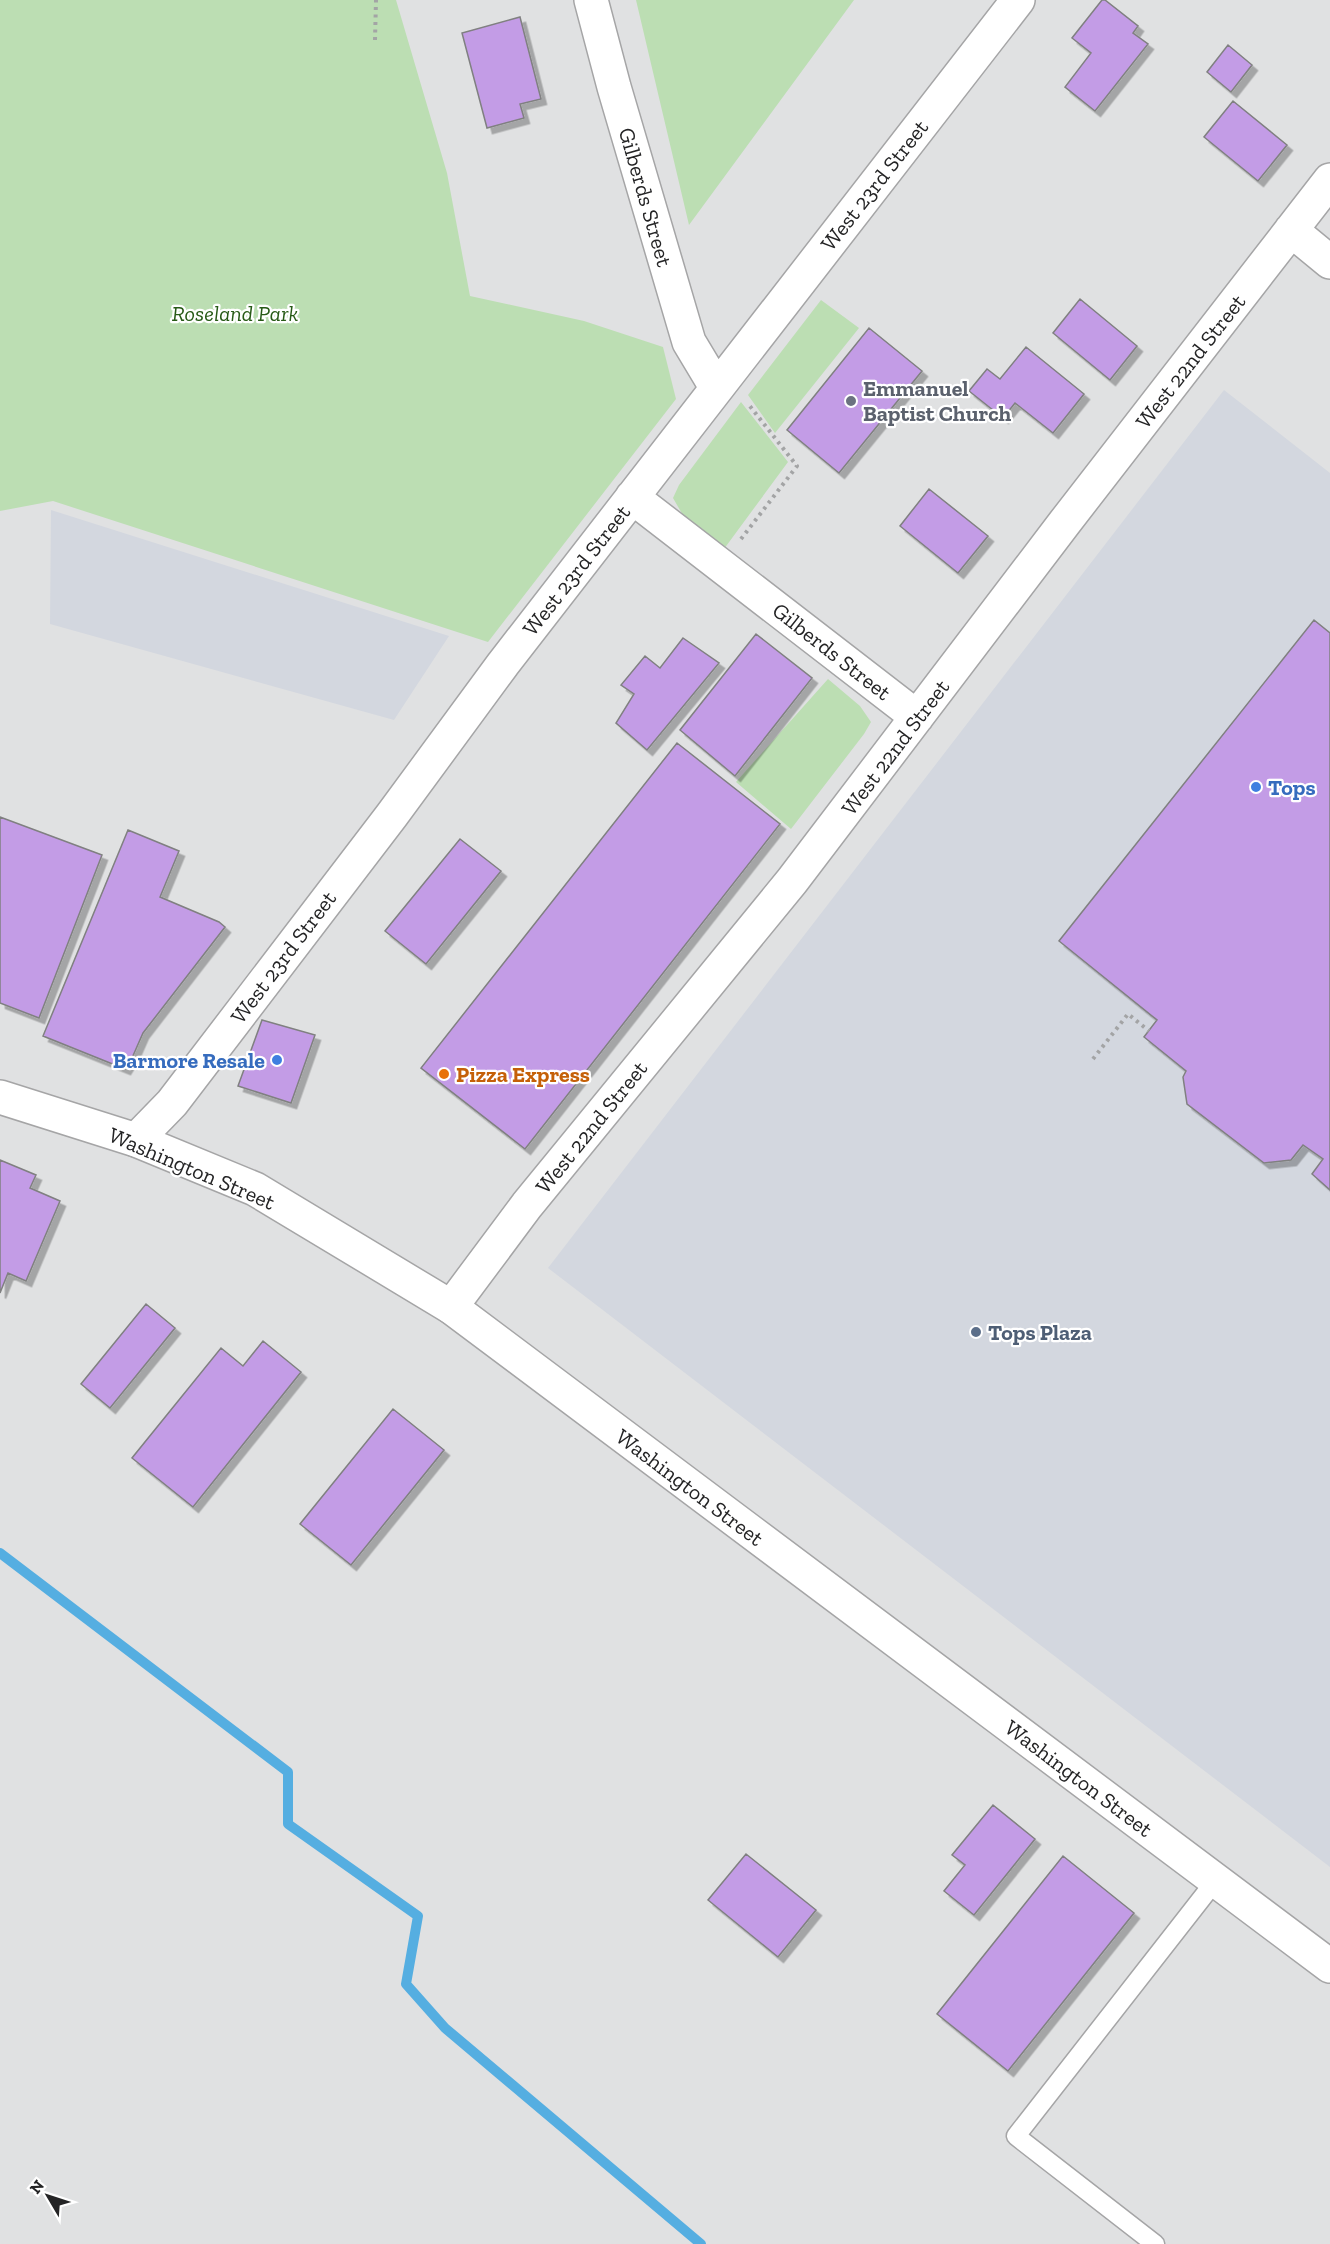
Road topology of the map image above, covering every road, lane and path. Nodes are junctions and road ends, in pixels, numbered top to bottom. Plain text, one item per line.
1 (376, 0) edge
2 (591, 0) edge
3 (1018, 0) edge
4 (375, 40) dead end
5 (1330, 180) edge
6 (1291, 230) junction
7 (1330, 262) edge
8 (716, 387) junction
9 (748, 404) dead end
10 (632, 497) junction
11 (721, 566) junction
12 (917, 717) junction
13 (1149, 1030) dead end
14 (1093, 1059) dead end
15 (0, 1097) edge
16 (136, 1140) junction
17 (451, 1307) junction
18 (1216, 1880) junction
19 (1330, 1966) edge
20 (1155, 2244) edge

1 - 4 path
2 - 8 street, Gilberds Street
3 - 8 street, West 23rd Street
5 - 6 street, West 22nd Street
6 - 7 street
6 - 12 street, West 22nd Street
8 - 10 street, West 23rd Street
9 - 11 path
10 - 11 street, Gilberds Street
10 - 16 street, West 23rd Street
11 - 12 street, Gilberds Street
12 - 17 street, West 22nd Street
13 - 14 path
15 - 16 street, Washington Street
16 - 17 street, Washington Street
17 - 18 street, Washington Street
18 - 19 street, Washington Street
18 - 20 lane

